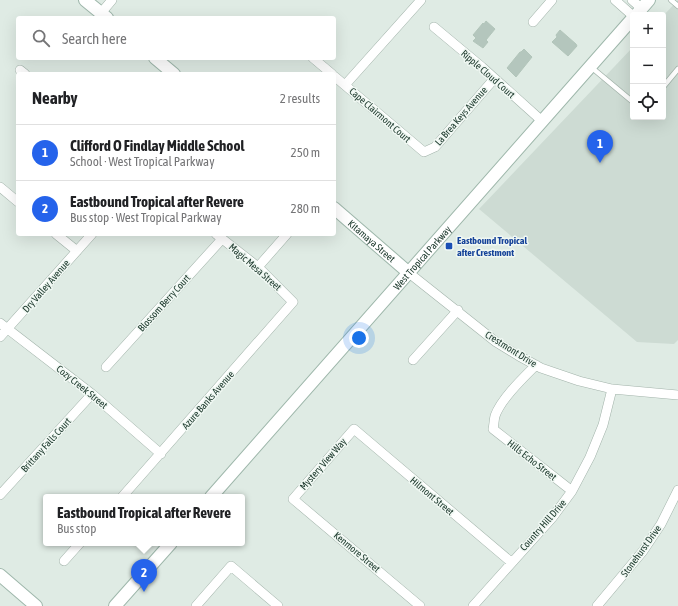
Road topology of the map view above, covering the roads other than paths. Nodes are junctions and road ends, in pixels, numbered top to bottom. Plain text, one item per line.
1 (86, 0) edge
2 (112, 0) edge
3 (420, 0) edge
4 (552, 0) edge
5 (615, 0) edge
6 (632, 0) edge
7 (670, 0) edge
8 (678, 6) edge
9 (639, 12) edge
10 (104, 16) edge
11 (533, 22) dead end
12 (630, 22) edge
13 (434, 27) dead end
14 (157, 60) edge
15 (315, 60) edge
16 (590, 67) junction
17 (678, 69) edge
18 (172, 72) edge
19 (329, 72) edge
20 (336, 78) edge
21 (494, 79) junction
22 (666, 84) edge
23 (345, 85) junction
24 (630, 100) edge
25 (542, 121) junction
26 (427, 151) joint
27 (0, 187) edge
28 (16, 200) edge
29 (336, 210) edge
30 (58, 236) edge
31 (90, 236) edge
32 (219, 236) edge
33 (284, 236) edge
34 (77, 251) junction
35 (258, 267) junction
36 (410, 273) junction
37 (293, 302) joint
38 (458, 310) junction
39 (0, 323) edge
40 (8, 329) junction
41 (0, 337) edge
42 (413, 360) dead end
43 (536, 365) junction
44 (106, 367) dead end
45 (612, 389) junction
46 (92, 394) junction
47 (678, 395) edge
48 (354, 429) joint
49 (161, 454) junction
50 (678, 490) edge
51 (572, 491) junction
52 (125, 494) edge
53 (214, 494) edge
54 (0, 495) edge
55 (293, 499) joint
56 (77, 546) edge
57 (167, 546) edge
58 (64, 561) dead end
59 (511, 562) junction
60 (0, 575) edge
61 (36, 606) edge
62 (115, 606) edge
63 (196, 606) edge
64 (278, 606) edge
65 (420, 606) edge
66 (473, 606) edge
67 (596, 606) edge

1 - 10 main road
2 - 10 street
3 - 23 street
4 - 11 street
5 - 9 street
6 - 9 street
7 - 8 lane
12 - 16 main road, West Tropical Parkway
13 - 21 street, Ripple Cloud Court
14 - 18 main road
15 - 19 street, Cape Clairmont Court
16 - 24 lane
16 - 25 main road, West Tropical Parkway
17 - 22 lane
20 - 23 street, Cape Clairmont Court
21 - 25 street, Ripple Cloud Court
21 - 26 street, La Brea Keys Avenue
23 - 26 street, Cape Clairmont Court
25 - 36 main road, West Tropical Parkway
27 - 28 street
29 - 36 main road, Kitamaya Street
30 - 34 street
31 - 34 street, Dry Valley Avenue
32 - 35 street, Magic Mesa Street
32 - 44 street, Blossom Berry Court
33 - 35 street
34 - 40 street, Dry Valley Avenue
35 - 37 street, Magic Mesa Street
36 - 38 street, Crestmont Drive
36 - 53 main road, West Tropical Parkway
37 - 49 street, Azure Banks Avenue
38 - 42 street
38 - 43 street, Crestmont Drive
39 - 40 street, Cozy Creek Street
40 - 41 street, Dry Valley Avenue
40 - 46 street, Cozy Creek Street
43 - 45 street, Crestmont Drive
43 - 51 street, Hills Echo Street
45 - 47 street, Crestmont Drive
45 - 51 street, Country Hill Drive
46 - 49 street, Cozy Creek Street
46 - 54 street, Brittany Falls Court
48 - 55 street, Mystery View Way
48 - 59 street, Hilmont Street
49 - 52 street, Azure Banks Avenue
50 - 67 street, Stonehurst Drive
51 - 59 street, Country Hill Drive
55 - 65 street, Kenmore Street
56 - 58 street
57 - 62 main road
59 - 66 street, Country Hill Drive
60 - 61 main road
63 - 64 street

